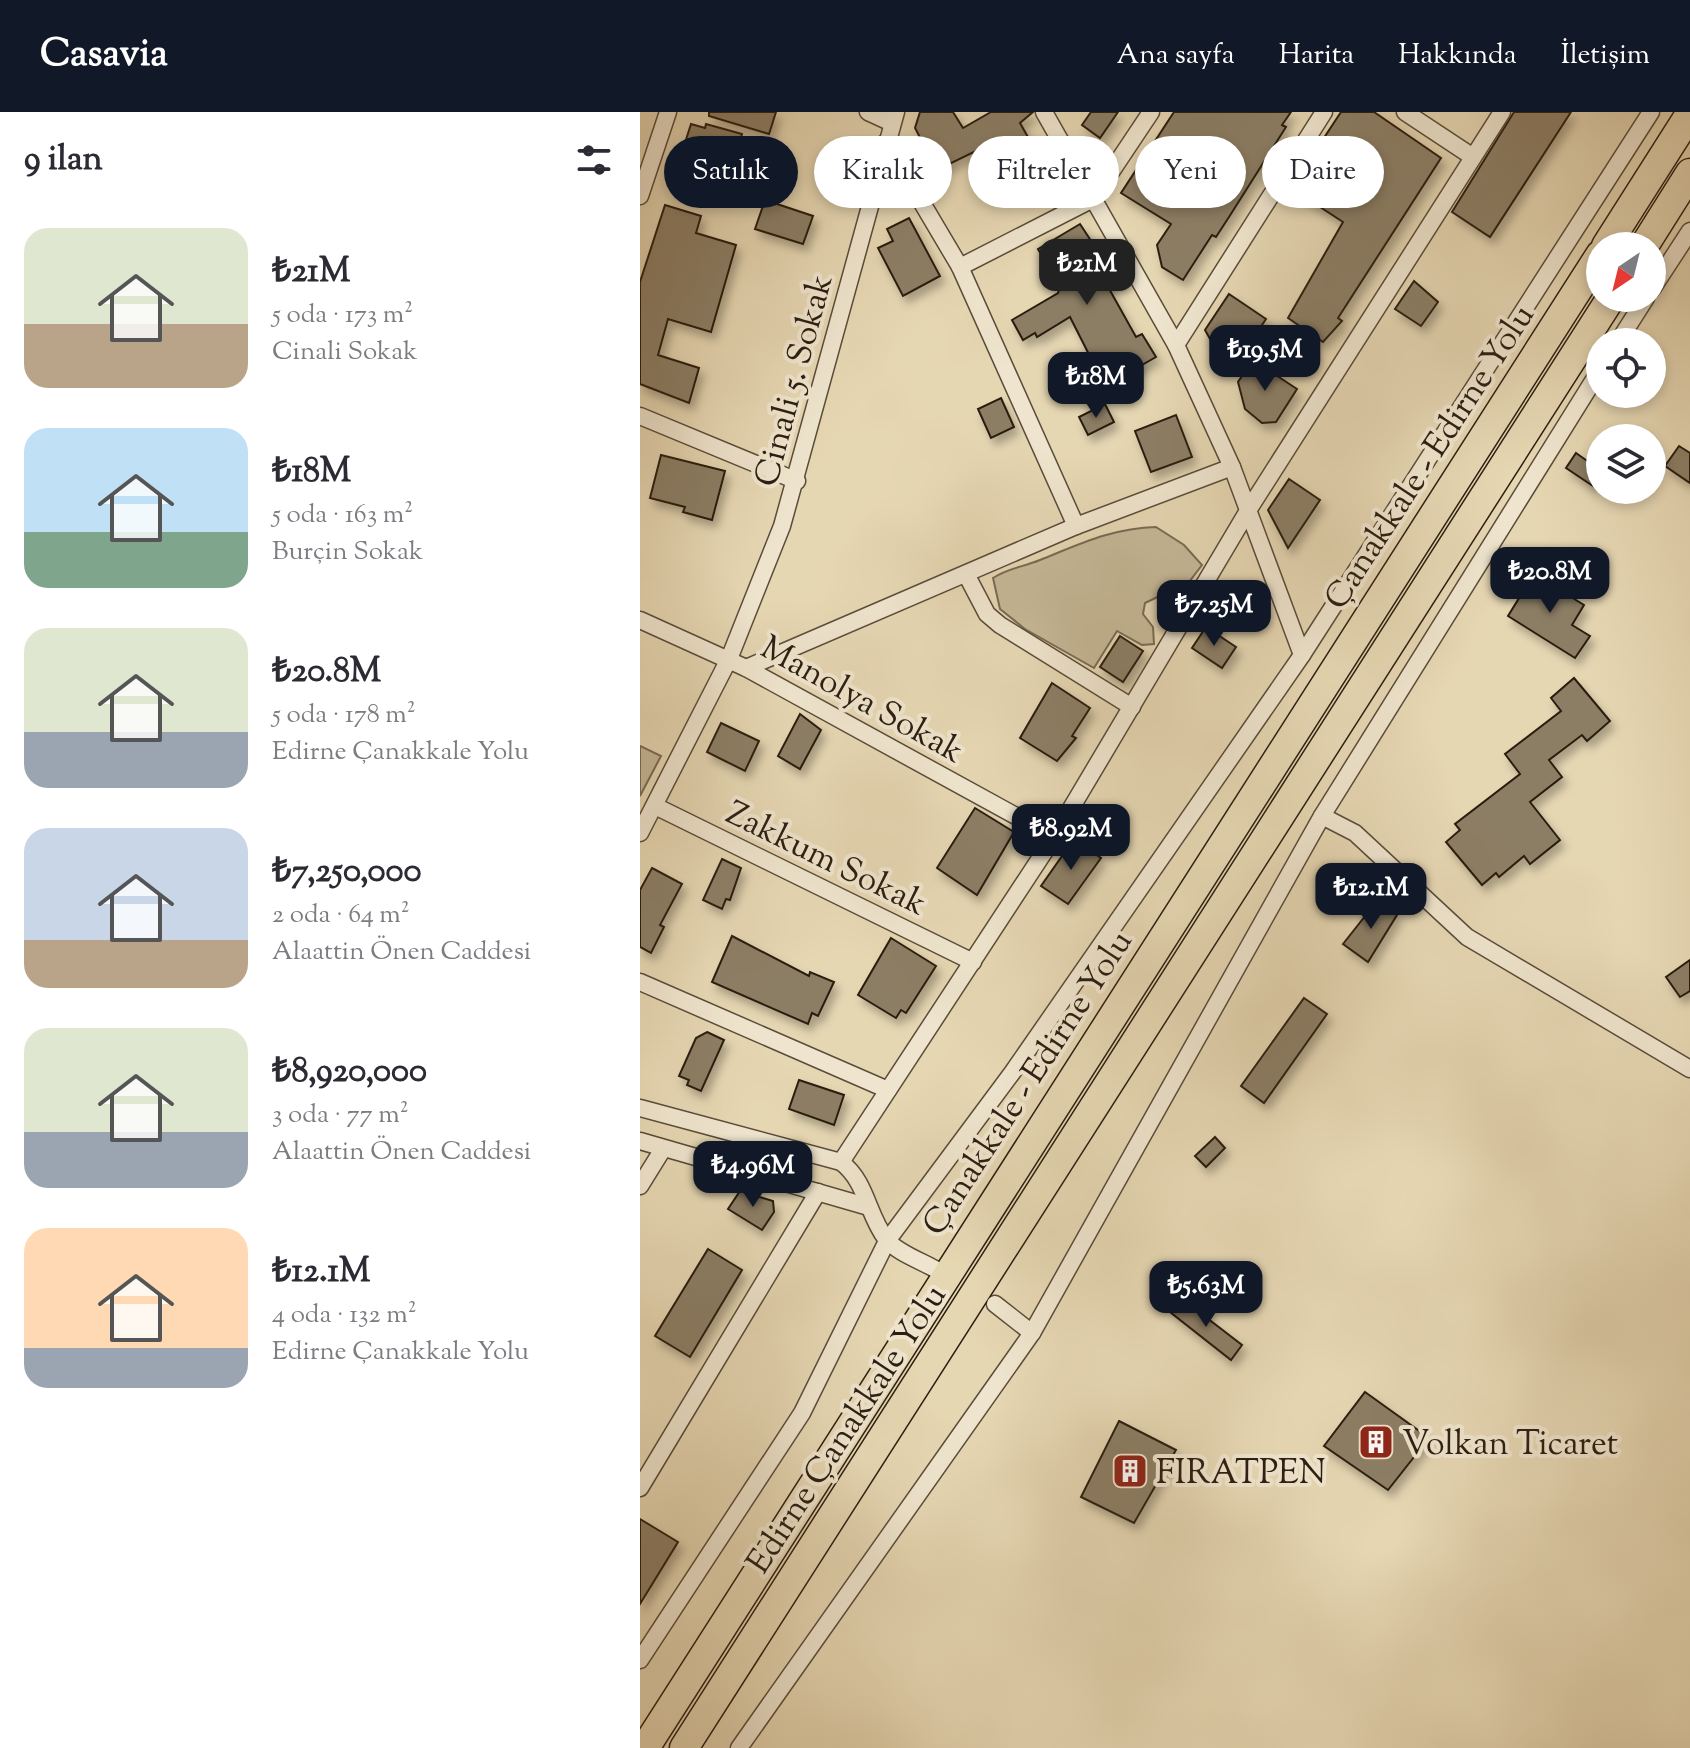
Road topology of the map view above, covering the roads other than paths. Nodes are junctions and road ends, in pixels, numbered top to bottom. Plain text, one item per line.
1 (668, 112) edge
2 (868, 112) edge
3 (1044, 112) edge
4 (1151, 112) edge
5 (1324, 112) edge
6 (1405, 112) edge
7 (1502, 112) edge
8 (1651, 112) edge
9 (1690, 114) edge
10 (894, 117) edge
11 (1058, 136) edge
12 (1473, 157) junction
13 (1119, 160) edge
14 (1690, 173) edge
15 (640, 196) edge
16 (869, 208) edge
17 (925, 208) edge
18 (1075, 208) edge
19 (1098, 208) edge
20 (1690, 231) edge
21 (1615, 232) edge
22 (1653, 232) edge
23 (960, 267) junction
24 (1666, 268) edge
25 (1586, 277) edge
26 (1602, 312) edge
27 (1176, 345) junction
28 (1586, 392) edge
29 (640, 416) edge
30 (1515, 449) junction
31 (1539, 466) junction
32 (1232, 467) junction
33 (797, 481) junction
34 (1249, 509) junction
35 (1076, 526) junction
36 (966, 574) junction
37 (640, 620) edge
38 (1302, 655) junction
39 (1381, 658) junction
40 (729, 659) junction
41 (746, 668) junction
42 (1412, 669) junction
43 (1132, 707) junction
44 (655, 806) junction
45 (1322, 816) junction
46 (640, 833) edge
47 (1054, 837) junction
48 (973, 962) junction
49 (640, 982) edge
50 (1690, 1069) edge
51 (888, 1090) junction
52 (640, 1108) edge
53 (640, 1141) edge
54 (663, 1149) junction
55 (841, 1162) junction
56 (640, 1186) edge
57 (818, 1192) junction
58 (869, 1207) junction
59 (887, 1241) junction
60 (935, 1269) dead end
61 (995, 1304) dead end
62 (1032, 1333) junction
63 (640, 1488) edge
64 (772, 1547) junction
65 (802, 1562) junction
66 (640, 1660) edge
67 (640, 1725) edge
68 (645, 1748) edge
69 (684, 1748) edge
70 (706, 1748) edge
71 (739, 1748) edge

1 - 15 street
2 - 10 street
3 - 11 street
4 - 13 street
5 - 27 street
6 - 12 street
7 - 12 street
8 - 38 street
9 - 21 highway
12 - 34 street
14 - 22 highway
16 - 33 street, Cinali 5. Sokak
17 - 23 street
18 - 23 street
19 - 27 street
20 - 24 street
23 - 35 street
25 - 64 highway, Çanakkale - Edirne Yolu
26 - 30 highway, Edirne Çanakkale Yolu
27 - 32 street
28 - 31 street
29 - 33 street
30 - 31 street
30 - 39 highway, Edirne Çanakkale Yolu
31 - 42 street
32 - 34 street
32 - 35 street
33 - 40 street, Cinali 5. Sokak
34 - 38 street
34 - 43 street
35 - 36 street
36 - 41 street
36 - 43 street
37 - 40 street, Manolya Sokak
38 - 59 street
39 - 42 street
39 - 65 highway, Edirne Çanakkale Yolu
40 - 41 street, Manolya Sokak
40 - 44 street, Cinali 5. Sokak
41 - 47 street, Manolya Sokak
42 - 45 street
43 - 47 street
44 - 46 street, Cinali 5. Sokak
44 - 48 street, Zakkum Sokak
45 - 50 street
45 - 62 street
47 - 48 street
48 - 51 street
49 - 51 street
51 - 55 street
52 - 55 street
53 - 54 street
54 - 56 street
54 - 57 street
55 - 58 street
57 - 58 street
57 - 63 street
58 - 59 street
59 - 60 street
59 - 66 street
61 - 62 street
62 - 71 street
64 - 67 highway
64 - 68 highway, Çanakkale - Edirne Yolu
65 - 69 highway, Edirne Çanakkale Yolu
65 - 70 highway

